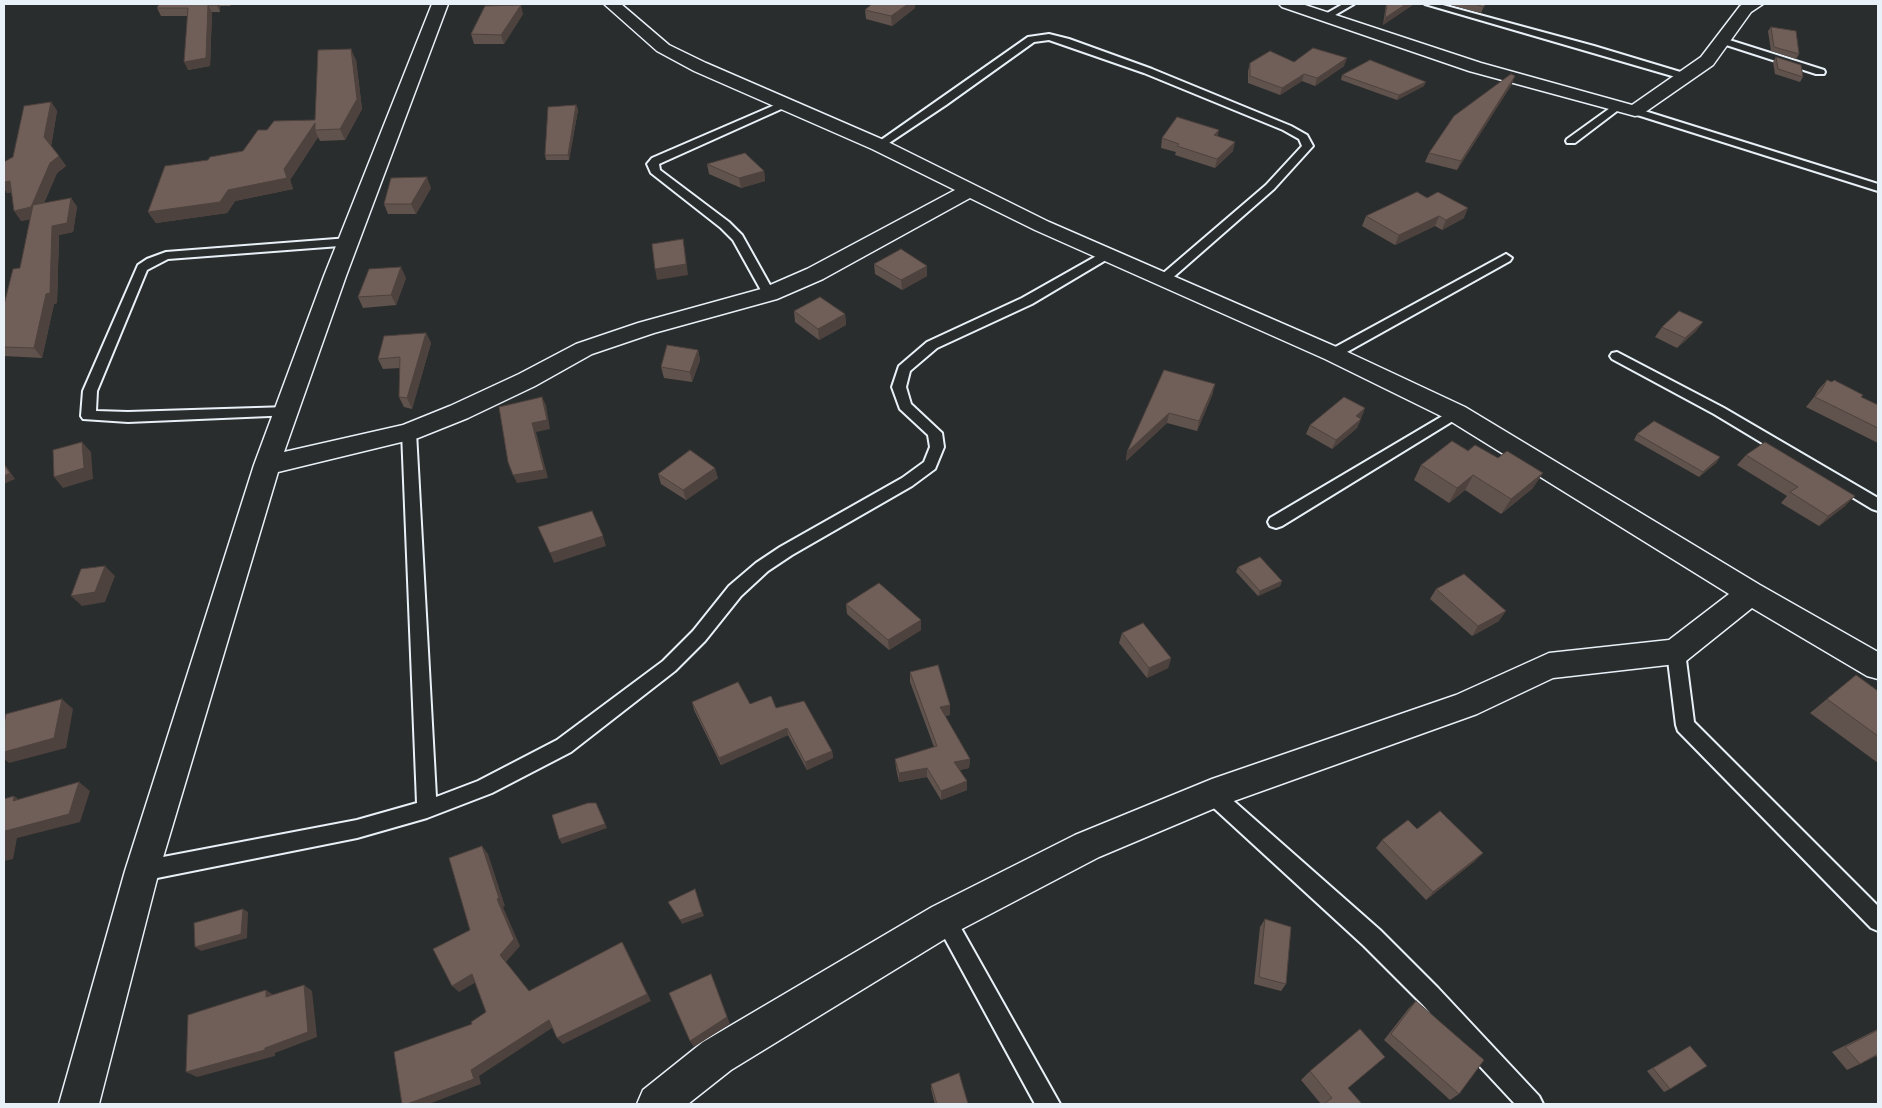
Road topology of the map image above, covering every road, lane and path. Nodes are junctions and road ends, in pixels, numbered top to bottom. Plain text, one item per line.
1 (440, 4) edge
2 (612, 4) edge
3 (1287, 4) edge
4 (1349, 4) edge
5 (1430, 4) edge
6 (1743, 6) edge
7 (1327, 16) junction
8 (1723, 41) junction
9 (1820, 72) dead end
10 (1682, 76) junction
11 (784, 104) junction
12 (1617, 106) junction
13 (1635, 111) junction
14 (1571, 141) dead end
15 (879, 146) junction
16 (1878, 188) edge
17 (970, 190) junction
18 (349, 242) junction
19 (1107, 254) junction
20 (1506, 258) dead end
21 (1165, 278) junction
22 (769, 294) junction
23 (1333, 354) junction
24 (1616, 356) dead end
25 (288, 412) junction
26 (1456, 413) junction
27 (409, 432) junction
28 (267, 465) junction
29 (1878, 505) edge
30 (1276, 522) dead end
31 (1750, 593) junction
32 (1676, 652) junction
33 (1878, 667) edge
34 (1212, 794) junction
35 (427, 809) junction
36 (142, 871) junction
37 (945, 919) junction
38 (1878, 921) edge
39 (79, 1104) edge
40 (657, 1104) edge
41 (1048, 1104) edge
42 (1532, 1104) edge

1 - 18 street
2 - 11 street
3 - 7 street
4 - 7 lane
5 - 10 lane
6 - 8 street
7 - 12 street
8 - 9 lane
8 - 10 street
10 - 13 street
11 - 15 street
11 - 22 lane
12 - 13 street
12 - 14 lane
13 - 16 lane
15 - 17 street
15 - 21 lane
17 - 19 street
17 - 22 street
18 - 25 street
18 - 25 lane
19 - 21 street
19 - 35 lane
20 - 23 lane
21 - 23 street
22 - 27 street
23 - 26 street
24 - 29 lane
25 - 28 street
26 - 30 lane
26 - 31 street
27 - 28 street
27 - 35 lane
28 - 36 street
31 - 32 street
31 - 33 street
32 - 34 street
32 - 38 lane
34 - 37 street
34 - 42 lane
35 - 36 lane
36 - 39 street
37 - 40 street
37 - 41 lane

